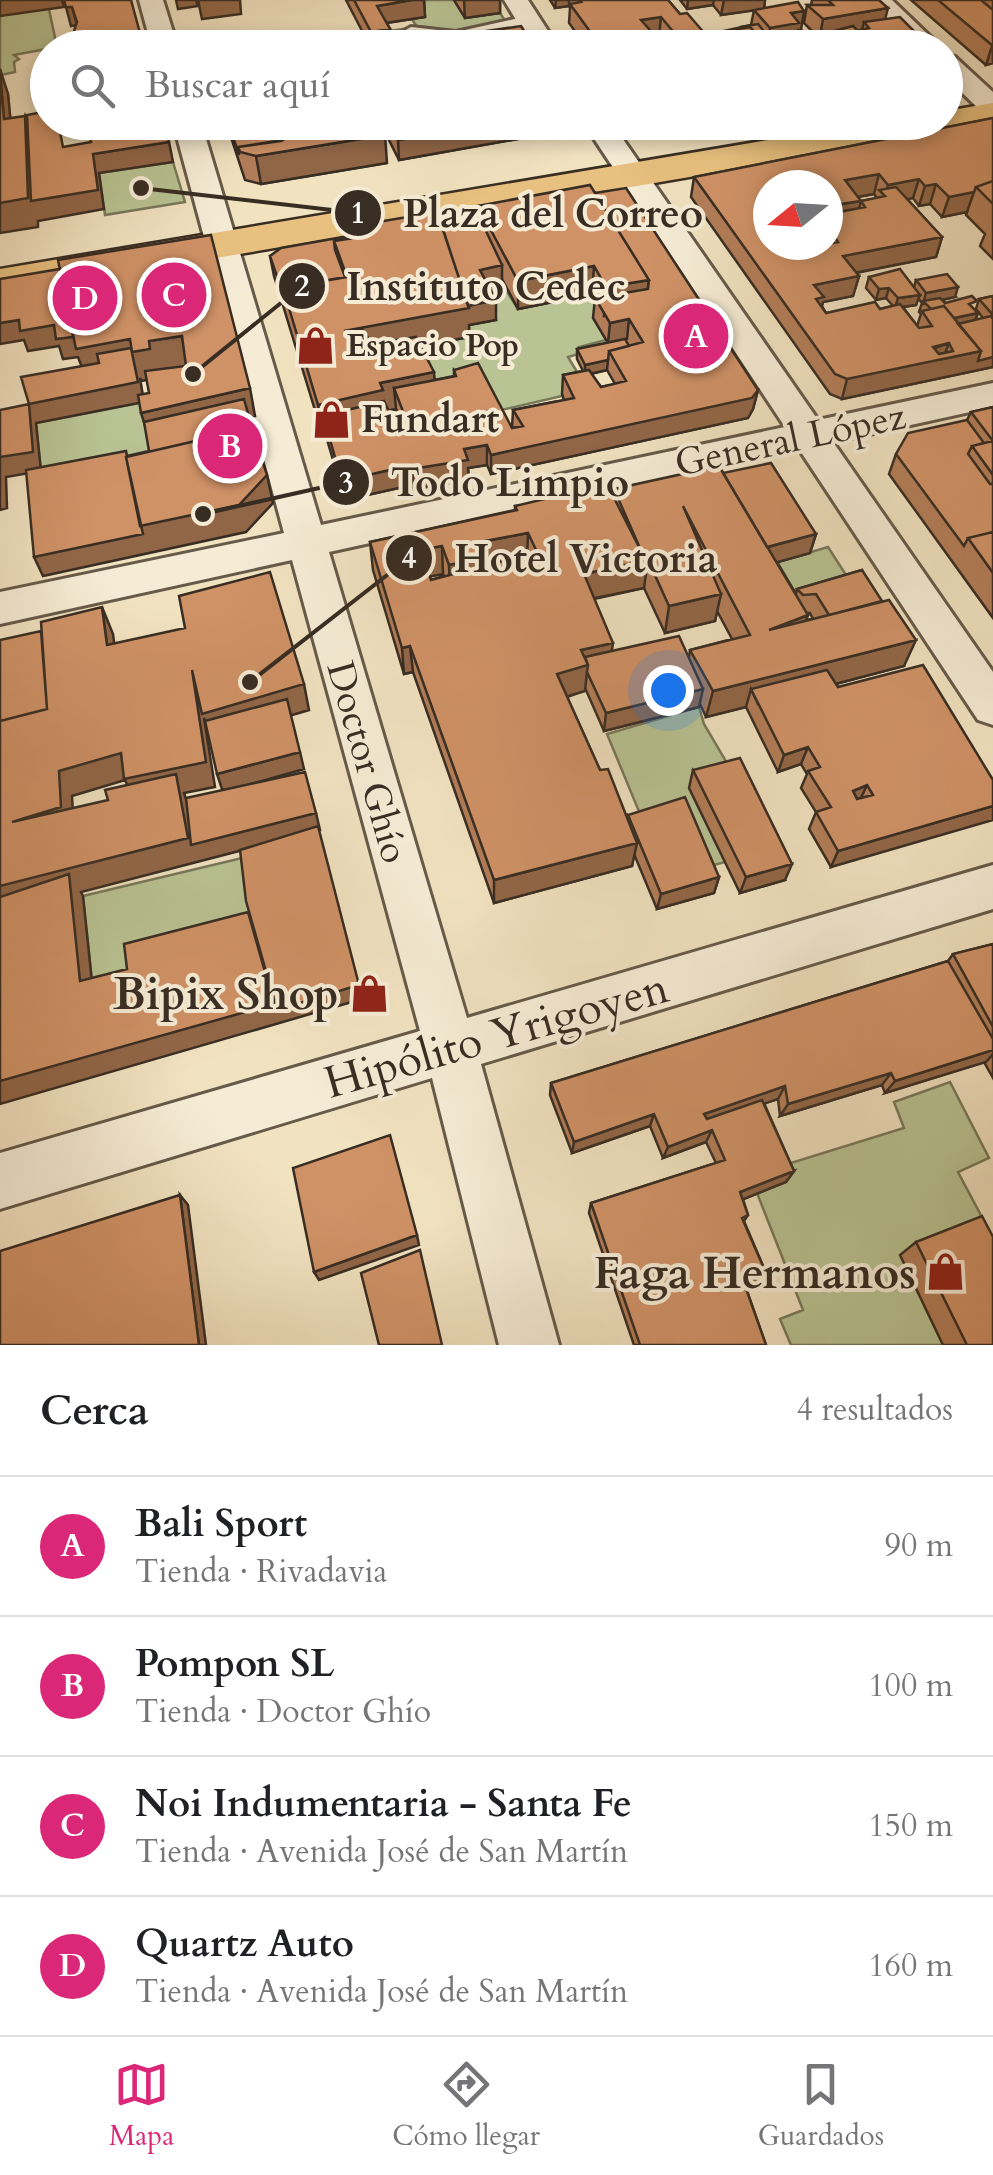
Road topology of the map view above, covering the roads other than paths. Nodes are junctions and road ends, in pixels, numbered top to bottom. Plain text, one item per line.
1 (152, 0) edge
2 (878, 0) edge
3 (522, 10) edge
4 (160, 30) edge
5 (481, 30) edge
6 (910, 30) edge
7 (963, 78) edge
8 (991, 104) edge
9 (963, 105) edge
10 (963, 115) edge
11 (191, 140) edge
12 (609, 140) edge
13 (752, 140) edge
14 (814, 140) edge
15 (627, 166) junction
16 (219, 235) junction
17 (0, 261) edge
18 (0, 282) edge
19 (993, 395) edge
20 (809, 434) junction
21 (305, 543) junction
22 (0, 608) edge
23 (993, 707) edge
24 (993, 887) edge
25 (450, 1047) junction
26 (0, 1181) edge
27 (530, 1345) edge

1 - 4 street
2 - 6 street
3 - 5 lane
7 - 8 street
8 - 9 main road
8 - 10 main road
11 - 16 street, Doctor Ghío
12 - 15 street
13 - 15 main road
14 - 15 main road
15 - 16 main road
15 - 20 street
16 - 17 main road
16 - 18 main road
16 - 21 street, Doctor Ghío
19 - 20 street, General López
20 - 21 street, General López
20 - 23 street
21 - 22 street, General López
21 - 25 street, Doctor Ghío
24 - 25 street, Hipólito Yrigoyen
25 - 26 street, Hipólito Yrigoyen
25 - 27 street, Doctor Ghío

